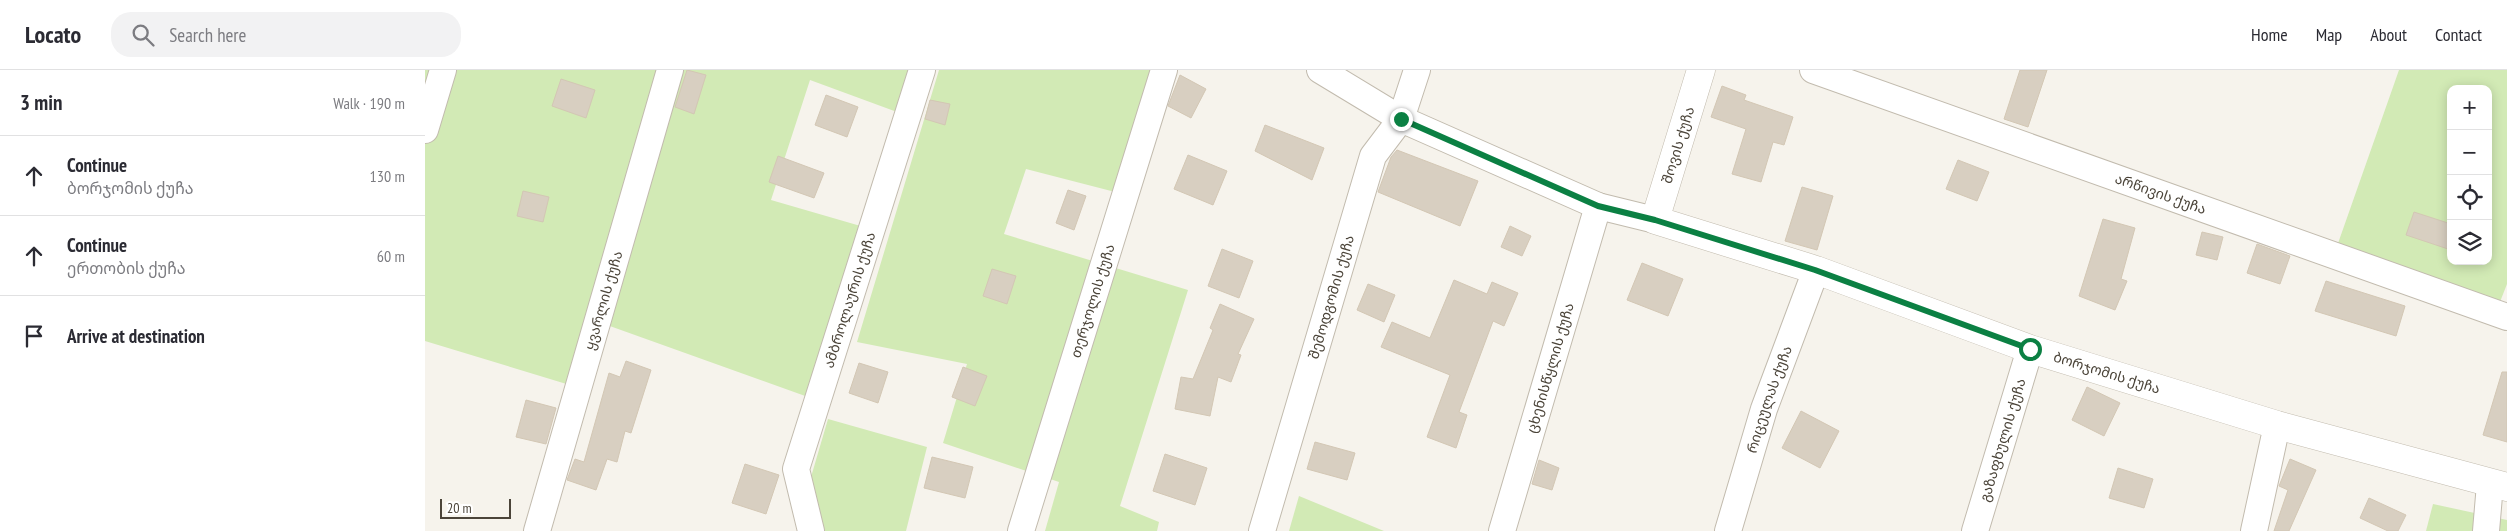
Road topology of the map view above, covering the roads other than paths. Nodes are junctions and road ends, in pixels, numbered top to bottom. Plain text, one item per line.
1 (443, 70) edge
2 (670, 70) edge
3 (922, 70) edge
4 (1164, 70) edge
5 (1320, 70) edge
6 (1417, 70) edge
7 (1701, 70) edge
8 (1813, 70) edge
9 (1401, 119) junction
10 (425, 130) edge
11 (1598, 206) junction
12 (1655, 220) junction
13 (1815, 270) junction
14 (2507, 317) edge
15 (2030, 349) junction
16 (2277, 425) junction
17 (2499, 486) edge
18 (537, 531) edge
19 (811, 531) edge
20 (1021, 531) edge
21 (1262, 531) edge
22 (1502, 531) edge
23 (1728, 531) edge
24 (1975, 531) edge
25 (2254, 531) edge
26 (2485, 531) edge

1 - 10 street
2 - 18 street, ყვარლის ქუჩა
3 - 19 street, ამბროლაურის ქუჩა
4 - 20 street, თერჯოლის ქუჩა
5 - 9 street, ბორჯომის ქუჩა
6 - 9 street, შემოდგომის ქუჩა
7 - 12 street, შოვის ქუჩა
8 - 14 street, არწივის ქუჩა
9 - 11 street, ბორჯომის ქუჩა
9 - 21 street, შემოდგომის ქუჩა
11 - 12 street, ბორჯომის ქუჩა
11 - 22 street, ცხენისწყლის ქუჩა
12 - 13 street, ბორჯომის ქუჩა
13 - 15 street, ბორჯომის ქუჩა
13 - 23 street, რიცეულას ქუჩა
15 - 16 street, ბორჯომის ქუჩა
15 - 24 street, გაზაფხულის ქუჩა
16 - 17 street, ბორჯომის ქუჩა
16 - 25 street
17 - 26 street

